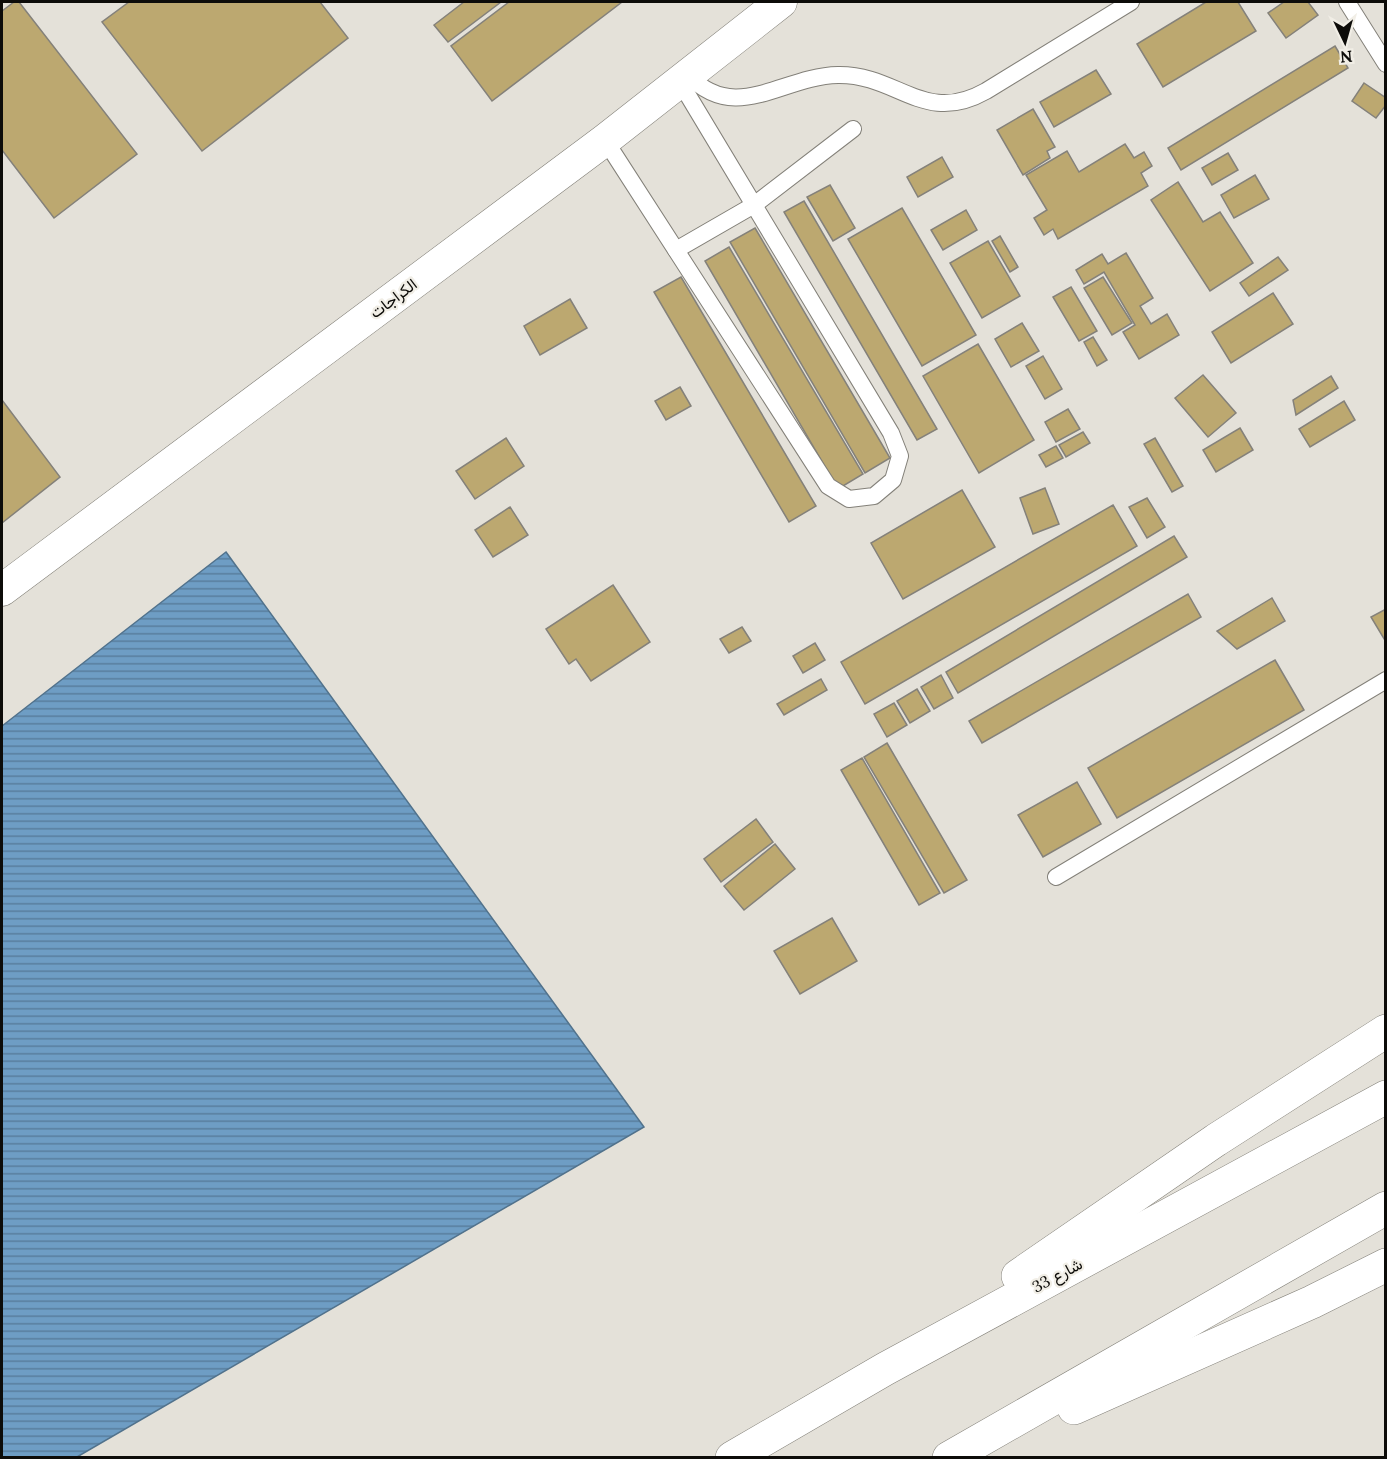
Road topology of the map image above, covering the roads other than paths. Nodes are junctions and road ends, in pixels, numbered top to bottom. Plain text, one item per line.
1 (781, 2) edge
2 (1131, 2) edge
3 (1347, 2) edge
4 (1386, 64) edge
5 (684, 79) junction
6 (853, 129) dead end
7 (605, 141) junction
8 (754, 206) junction
9 (676, 250) junction
10 (2, 590) edge
11 (1386, 680) edge
12 (1056, 877) dead end
13 (1386, 1031) edge
14 (1386, 1098) edge
15 (1386, 1208) edge
16 (1386, 1265) edge
17 (885, 1369) junction
18 (732, 1458) edge
19 (949, 1458) edge
20 (966, 1458) edge

1 - 5 street, الكراجات
2 - 5 lane
3 - 4 lane
5 - 7 street, الكراجات
5 - 8 lane
6 - 8 lane
7 - 9 lane
7 - 10 street, الكراجات
8 - 9 lane
8 - 9 lane
11 - 12 lane
13 - 17 highway
14 - 17 highway, شارع 33
15 - 19 highway
16 - 20 highway
17 - 18 highway, شارع 33

